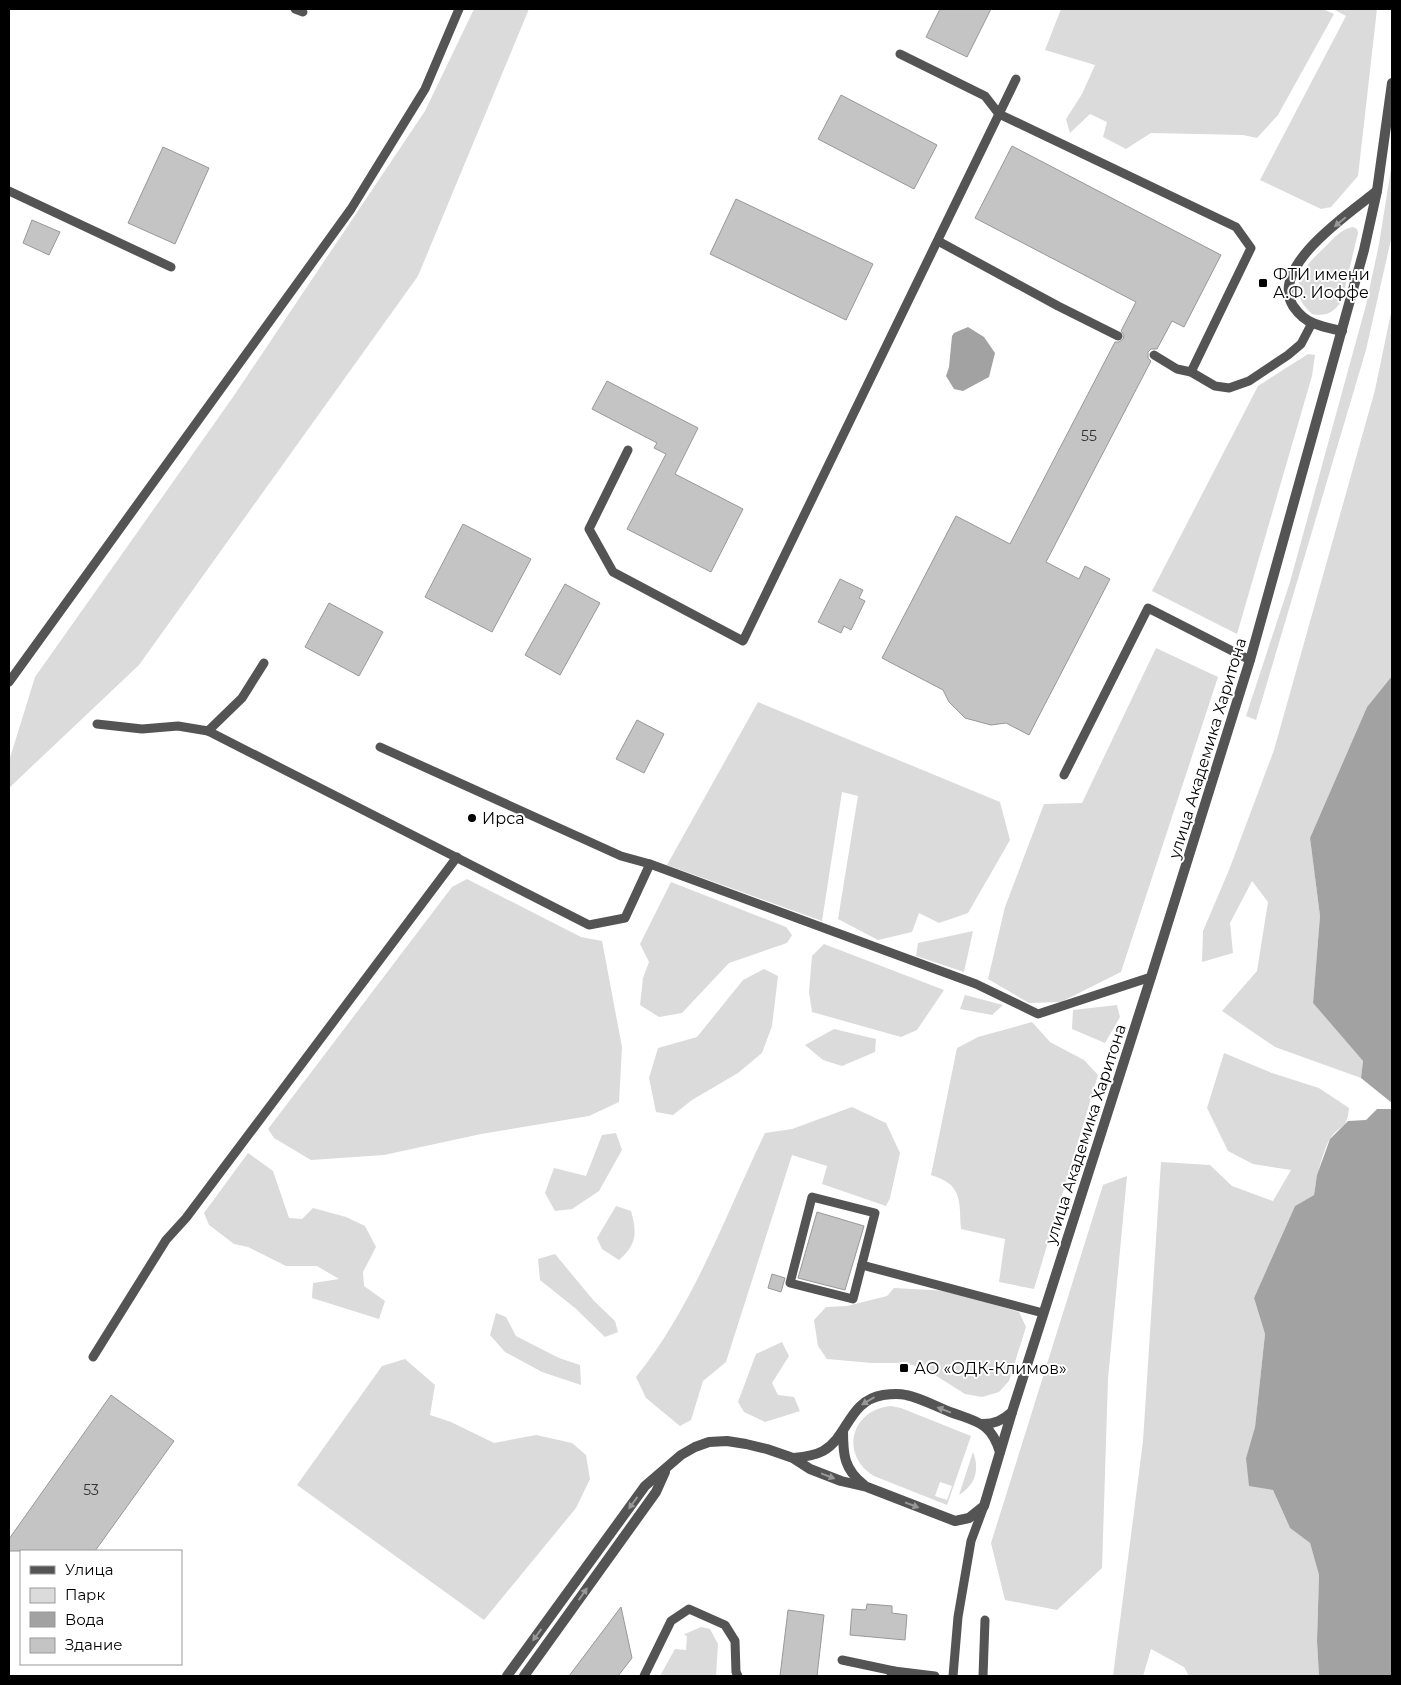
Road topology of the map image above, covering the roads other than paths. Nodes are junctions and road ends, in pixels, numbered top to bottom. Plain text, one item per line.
1 (459, 9) edge
2 (900, 54) dead end
3 (1016, 79) dead end
4 (1392, 83) edge
5 (999, 114) junction
6 (9, 191) edge
7 (1377, 191) junction
8 (938, 241) junction
9 (171, 267) dead end
10 (1312, 323) junction
11 (1342, 332) junction
12 (1118, 336) dead end
13 (1154, 355) dead end
14 (1192, 372) junction
15 (628, 450) dead end
16 (1250, 660) junction
17 (264, 662) dead end
18 (9, 682) edge
19 (97, 724) dead end
20 (208, 731) junction
21 (380, 747) dead end
22 (1064, 776) dead end
23 (457, 857) junction
24 (650, 864) junction
25 (1151, 977) junction
26 (862, 1264) junction
27 (1043, 1313) junction
28 (93, 1357) dead end
29 (1012, 1412) junction
30 (983, 1424) junction
31 (843, 1431) junction
32 (1000, 1452) junction
33 (793, 1458) junction
34 (666, 1469) junction
35 (867, 1487) junction
36 (984, 1506) junction
37 (986, 1620) dead end
38 (842, 1660) dead end
39 (892, 1674) edge
40 (507, 1676) edge
41 (524, 1676) edge
42 (644, 1676) edge
43 (738, 1676) edge
44 (935, 1676) edge
45 (954, 1676) edge
46 (983, 1676) edge

1 - 18 lane
2 - 5 lane
3 - 5 lane
4 - 7 street, улица Академика Харитона
5 - 8 lane
5 - 14 lane
6 - 9 lane
7 -> 10 street
7 - 11 street, улица Академика Харитона
8 - 12 lane
8 - 15 lane
10 - 11 street
10 - 14 lane
11 - 16 street, улица Академика Харитона
13 - 14 lane
16 - 22 lane
16 - 25 street, улица Академика Харитона
17 - 20 lane
19 - 20 lane
20 - 23 lane
21 - 24 lane
23 - 24 lane
23 - 28 lane
24 - 25 lane
25 - 27 street, улица Академика Харитона
26 - 26 lane
26 - 27 lane
27 - 29 street, улица Академика Харитона
29 - 30 street
29 - 32 street, улица Академика Харитона
30 -> 31 street
30 - 32 street
31 - 33 street
31 - 35 street
32 - 36 street, улица Академика Харитона
33 - 34 street
33 -> 35 street
34 -> 40 street
41 -> 34 street
35 -> 36 street
36 - 45 lane
37 - 46 lane
38 - 39 lane
39 - 44 lane
42 - 43 lane

